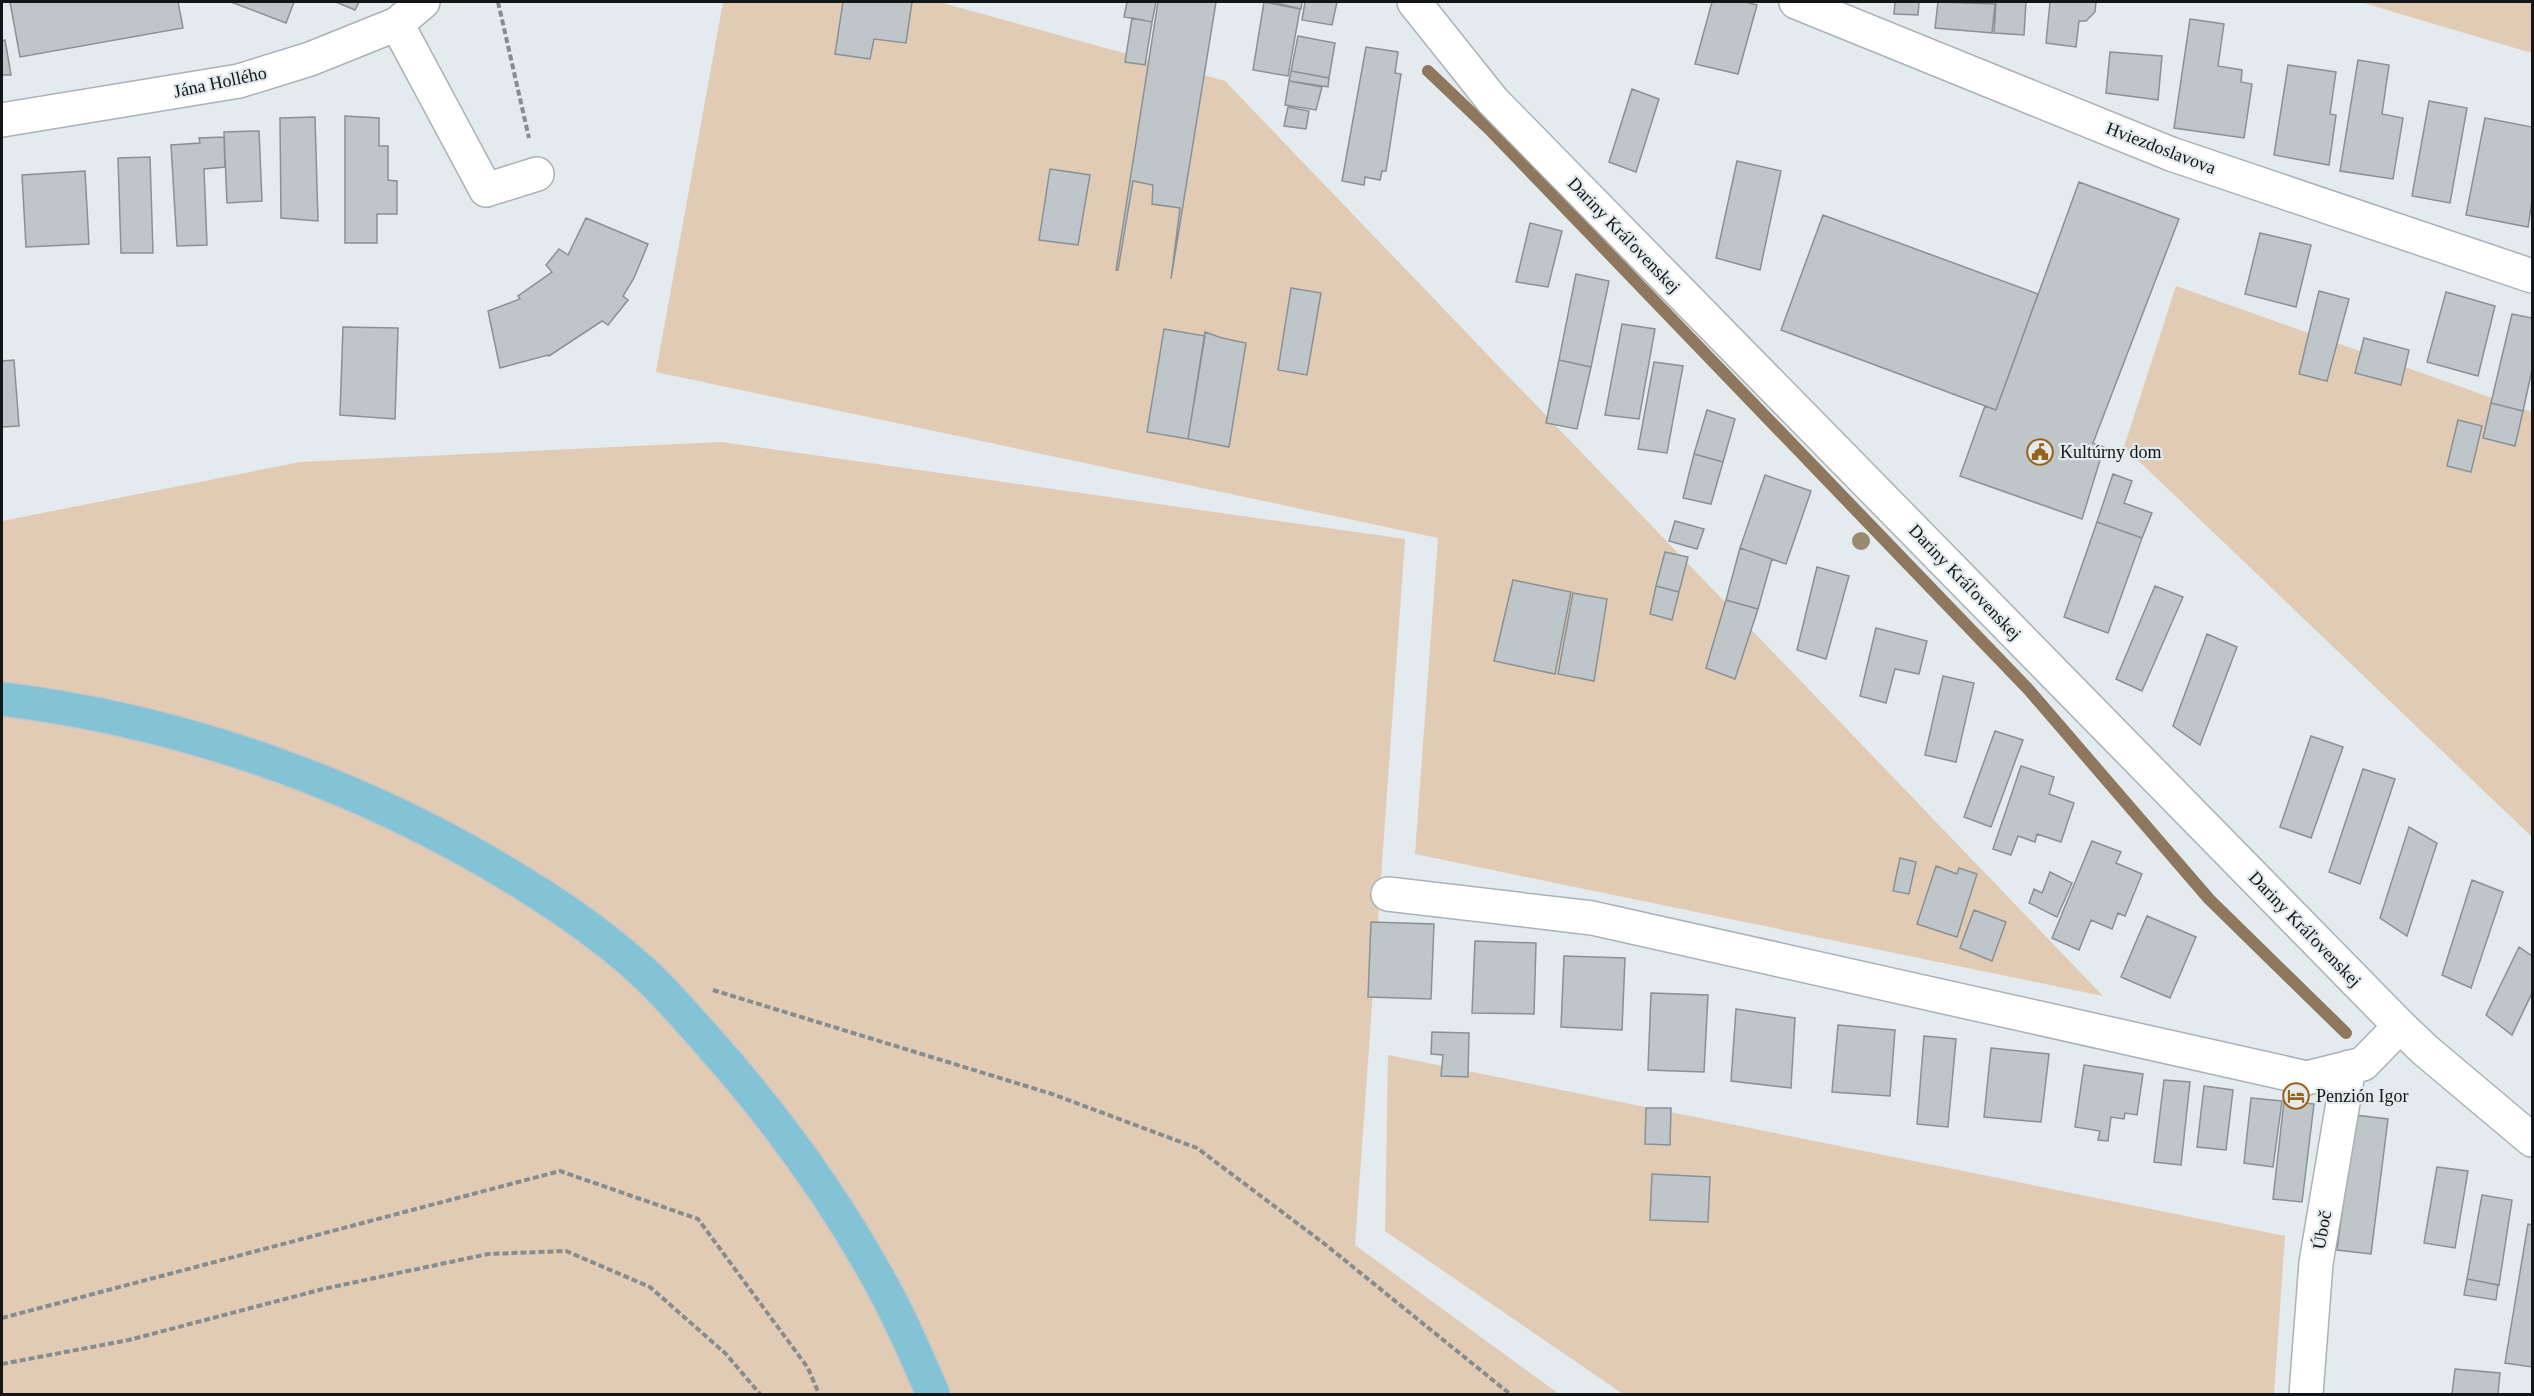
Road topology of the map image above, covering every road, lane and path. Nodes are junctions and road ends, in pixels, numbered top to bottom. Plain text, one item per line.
1 (423, 2) edge
2 (498, 2) edge
3 (1796, 2) edge
4 (1416, 3) edge
5 (397, 24) junction
6 (2, 120) edge
7 (537, 174) joint
8 (2532, 276) edge
9 (2, 699) edge
10 (1388, 894) dead end
11 (706, 988) dead end
12 (2400, 1026) junction
13 (2349, 1067) junction
14 (2532, 1140) edge
15 (2, 1318) edge
16 (2, 1364) edge
17 (760, 1395) edge
18 (819, 1395) edge
19 (933, 1395) edge
20 (1510, 1395) edge
21 (2306, 1395) edge

1 - 5 street, Jána Hollého
2 - 7 path
3 - 8 street, Hviezdoslavova
4 - 12 street, Dariny Kráľovenskej
5 - 6 street, Jána Hollého
5 - 7 street
9 - 19 main road
10 - 13 street
11 - 20 path
12 - 13 street
12 - 14 street, Dariny Kráľovenskej
13 - 21 street, Úboč
15 - 18 path
16 - 17 path

